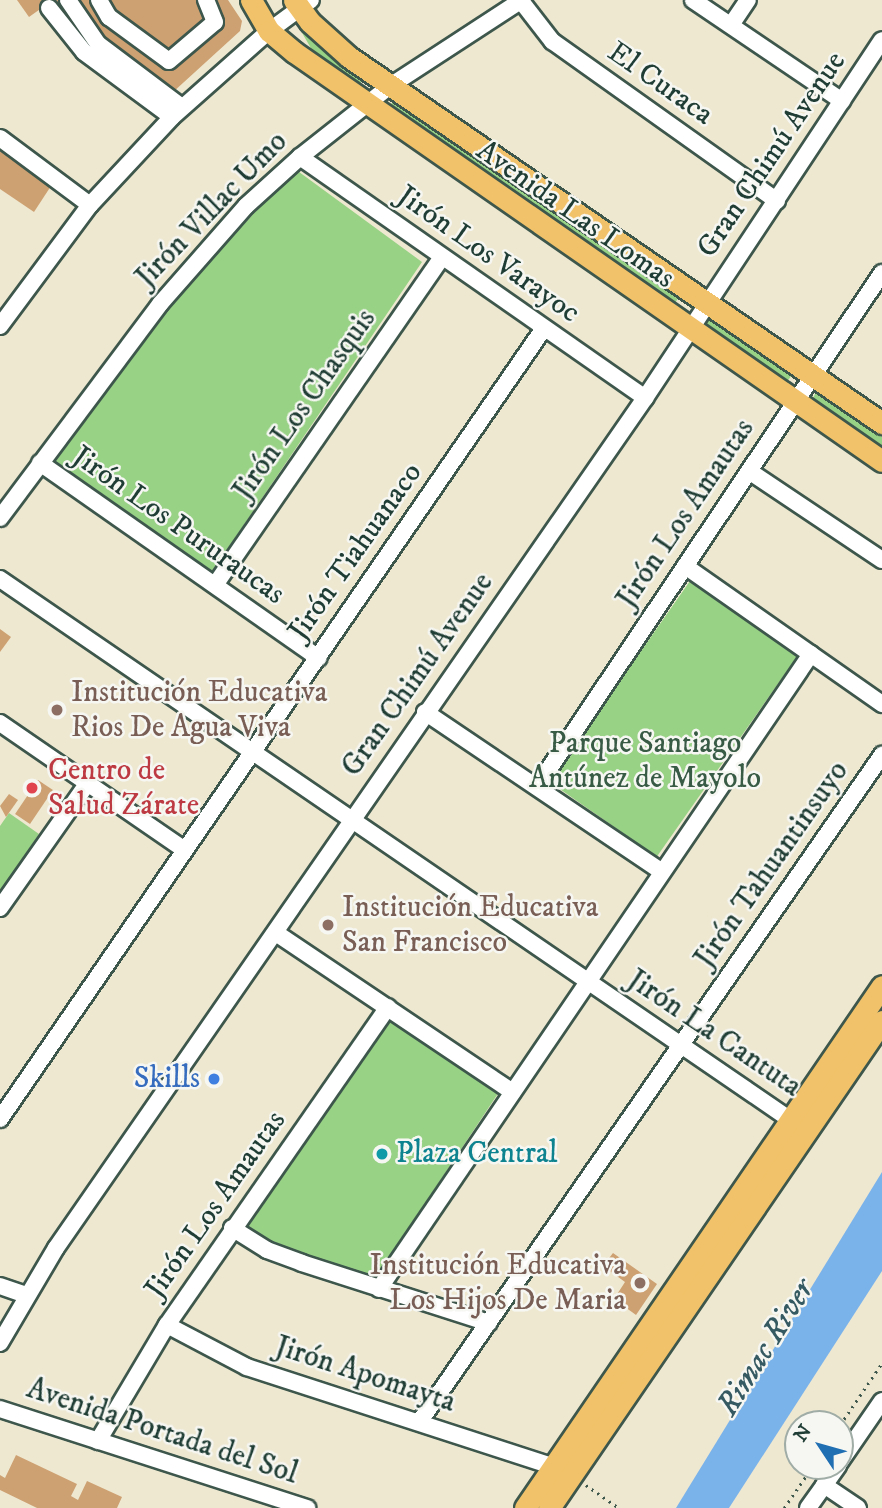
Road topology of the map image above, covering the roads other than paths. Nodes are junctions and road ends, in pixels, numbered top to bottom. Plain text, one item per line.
1 (68, 0) edge
2 (99, 0) edge
3 (206, 0) edge
4 (251, 0) edge
5 (522, 0) edge
6 (693, 0) edge
7 (748, 0) edge
8 (302, 3) edge
9 (50, 8) dead end
10 (731, 25) junction
11 (269, 31) junction
12 (882, 40) edge
13 (390, 86) junction
14 (842, 102) junction
15 (366, 104) junction
16 (177, 112) junction
17 (0, 138) edge
18 (300, 157) junction
19 (778, 201) junction
20 (90, 205) junction
21 (442, 257) junction
22 (882, 273) edge
23 (706, 304) junction
24 (0, 326) edge
25 (544, 328) junction
26 (689, 331) junction
27 (813, 375) junction
28 (645, 398) junction
29 (795, 402) junction
30 (882, 423) edge
31 (882, 461) edge
32 (40, 463) junction
33 (749, 471) junction
34 (0, 519) edge
35 (882, 560) edge
36 (685, 566) junction
37 (0, 579) edge
38 (215, 585) junction
39 (811, 654) junction
40 (318, 658) junction
41 (882, 704) edge
42 (425, 712) junction
43 (0, 723) edge
44 (253, 752) junction
45 (882, 755) edge
46 (87, 784) junction
47 (537, 787) junction
48 (352, 820) junction
49 (185, 850) junction
50 (662, 872) junction
51 (0, 908) edge
52 (276, 933) junction
53 (588, 982) junction
54 (882, 986) edge
55 (388, 1007) junction
56 (882, 1021) edge
57 (681, 1045) junction
58 (513, 1092) junction
59 (0, 1119) edge
60 (798, 1126) junction
61 (232, 1228) junction
62 (0, 1286) edge
63 (379, 1289) junction
64 (26, 1295) junction
65 (489, 1323) junction
66 (167, 1325) junction
67 (0, 1343) edge
68 (882, 1401) edge
69 (0, 1409) edge
70 (420, 1422) junction
71 (98, 1441) junction
72 (854, 1442) edge
73 (552, 1466) junction
74 (828, 1480) edge
75 (824, 1485) junction
76 (307, 1508) edge
77 (524, 1508) edge
78 (549, 1508) edge
79 (808, 1508) edge
80 (858, 1508) edge

1 - 16 street
2 - 3 street
4 - 11 main road, Avenida Las Lomas
5 - 13 street, Jirón Villac Umo
5 - 19 street, El Curaca
6 - 10 street
7 - 10 street
8 - 11 street
8 - 13 main road, Avenida Las Lomas
9 - 16 street
10 - 14 street
11 - 15 main road, Avenida Las Lomas
11 - 16 street
12 - 14 street, Gran Chimú Avenue
13 - 15 street, Jirón Villac Umo
13 - 23 main road, Avenida Las Lomas
14 - 19 street, Gran Chimú Avenue
15 - 18 street, Jirón Villac Umo
15 - 26 main road, Avenida Las Lomas
16 - 20 street
17 - 20 street
18 - 21 street, Jirón Los Varayoc
18 - 32 street, Jirón Villac Umo
19 - 23 street, Gran Chimú Avenue
20 - 24 street
21 - 25 street, Jirón Los Varayoc
21 - 38 street, Jirón Los Chasquis
22 - 27 street, Jirón Los Amautas
23 - 26 street, Gran Chimú Avenue
23 - 27 main road, Avenida Las Lomas
25 - 28 street, Jirón Los Varayoc
25 - 40 street, Jirón Tiahuanaco
26 - 28 street, Gran Chimú Avenue
26 - 29 main road, Avenida Las Lomas
27 - 29 street, Jirón Los Amautas
27 - 30 main road, Avenida Las Lomas
28 - 42 street, Gran Chimú Avenue
29 - 31 main road, Avenida Las Lomas
29 - 33 street, Jirón Los Amautas
32 - 34 street, Jirón Villac Umo
32 - 38 street, Jirón Los Pururaucas
33 - 35 street
33 - 36 street, Jirón Los Amautas
36 - 39 street
36 - 47 street, Jirón Los Amautas
37 - 44 street, Jirón La Cantuta
38 - 40 street, Jirón Los Pururaucas
39 - 41 street
39 - 50 street
40 - 44 street, Jirón Tiahuanaco
42 - 47 street
42 - 48 street, Gran Chimú Avenue
43 - 46 street
44 - 48 street, Jirón La Cantuta
44 - 49 street, Jirón Tiahuanaco
45 - 57 street, Jirón Tahuantinsuyo
46 - 49 street
46 - 51 street
47 - 50 street
48 - 52 street, Gran Chimú Avenue
48 - 53 street, Jirón La Cantuta
49 - 59 street, Jirón Tiahuanaco
50 - 53 street
52 - 55 street
52 - 64 street, Gran Chimú Avenue
53 - 57 street, Jirón La Cantuta
53 - 58 street
54 - 60 main road
55 - 58 street
55 - 61 street, Jirón Los Amautas
56 - 60 main road
57 - 60 street, Jirón La Cantuta
57 - 65 street, Jirón Tahuantinsuyo
58 - 63 street
60 - 73 main road
60 - 78 main road
61 - 63 street
61 - 66 street, Jirón Los Amautas
62 - 64 street
63 - 65 street
64 - 67 street, Gran Chimú Avenue
65 - 70 street, Jirón Tahuantinsuyo
66 - 70 street, Jirón Apomayta
66 - 71 street, Jirón Los Amautas
68 - 72 street
69 - 71 street, Avenida Portada del Sol
70 - 73 street, Jirón Apomayta
71 - 76 street, Avenida Portada del Sol
73 - 77 main road
74 - 75 street
75 - 79 street
75 - 80 street

